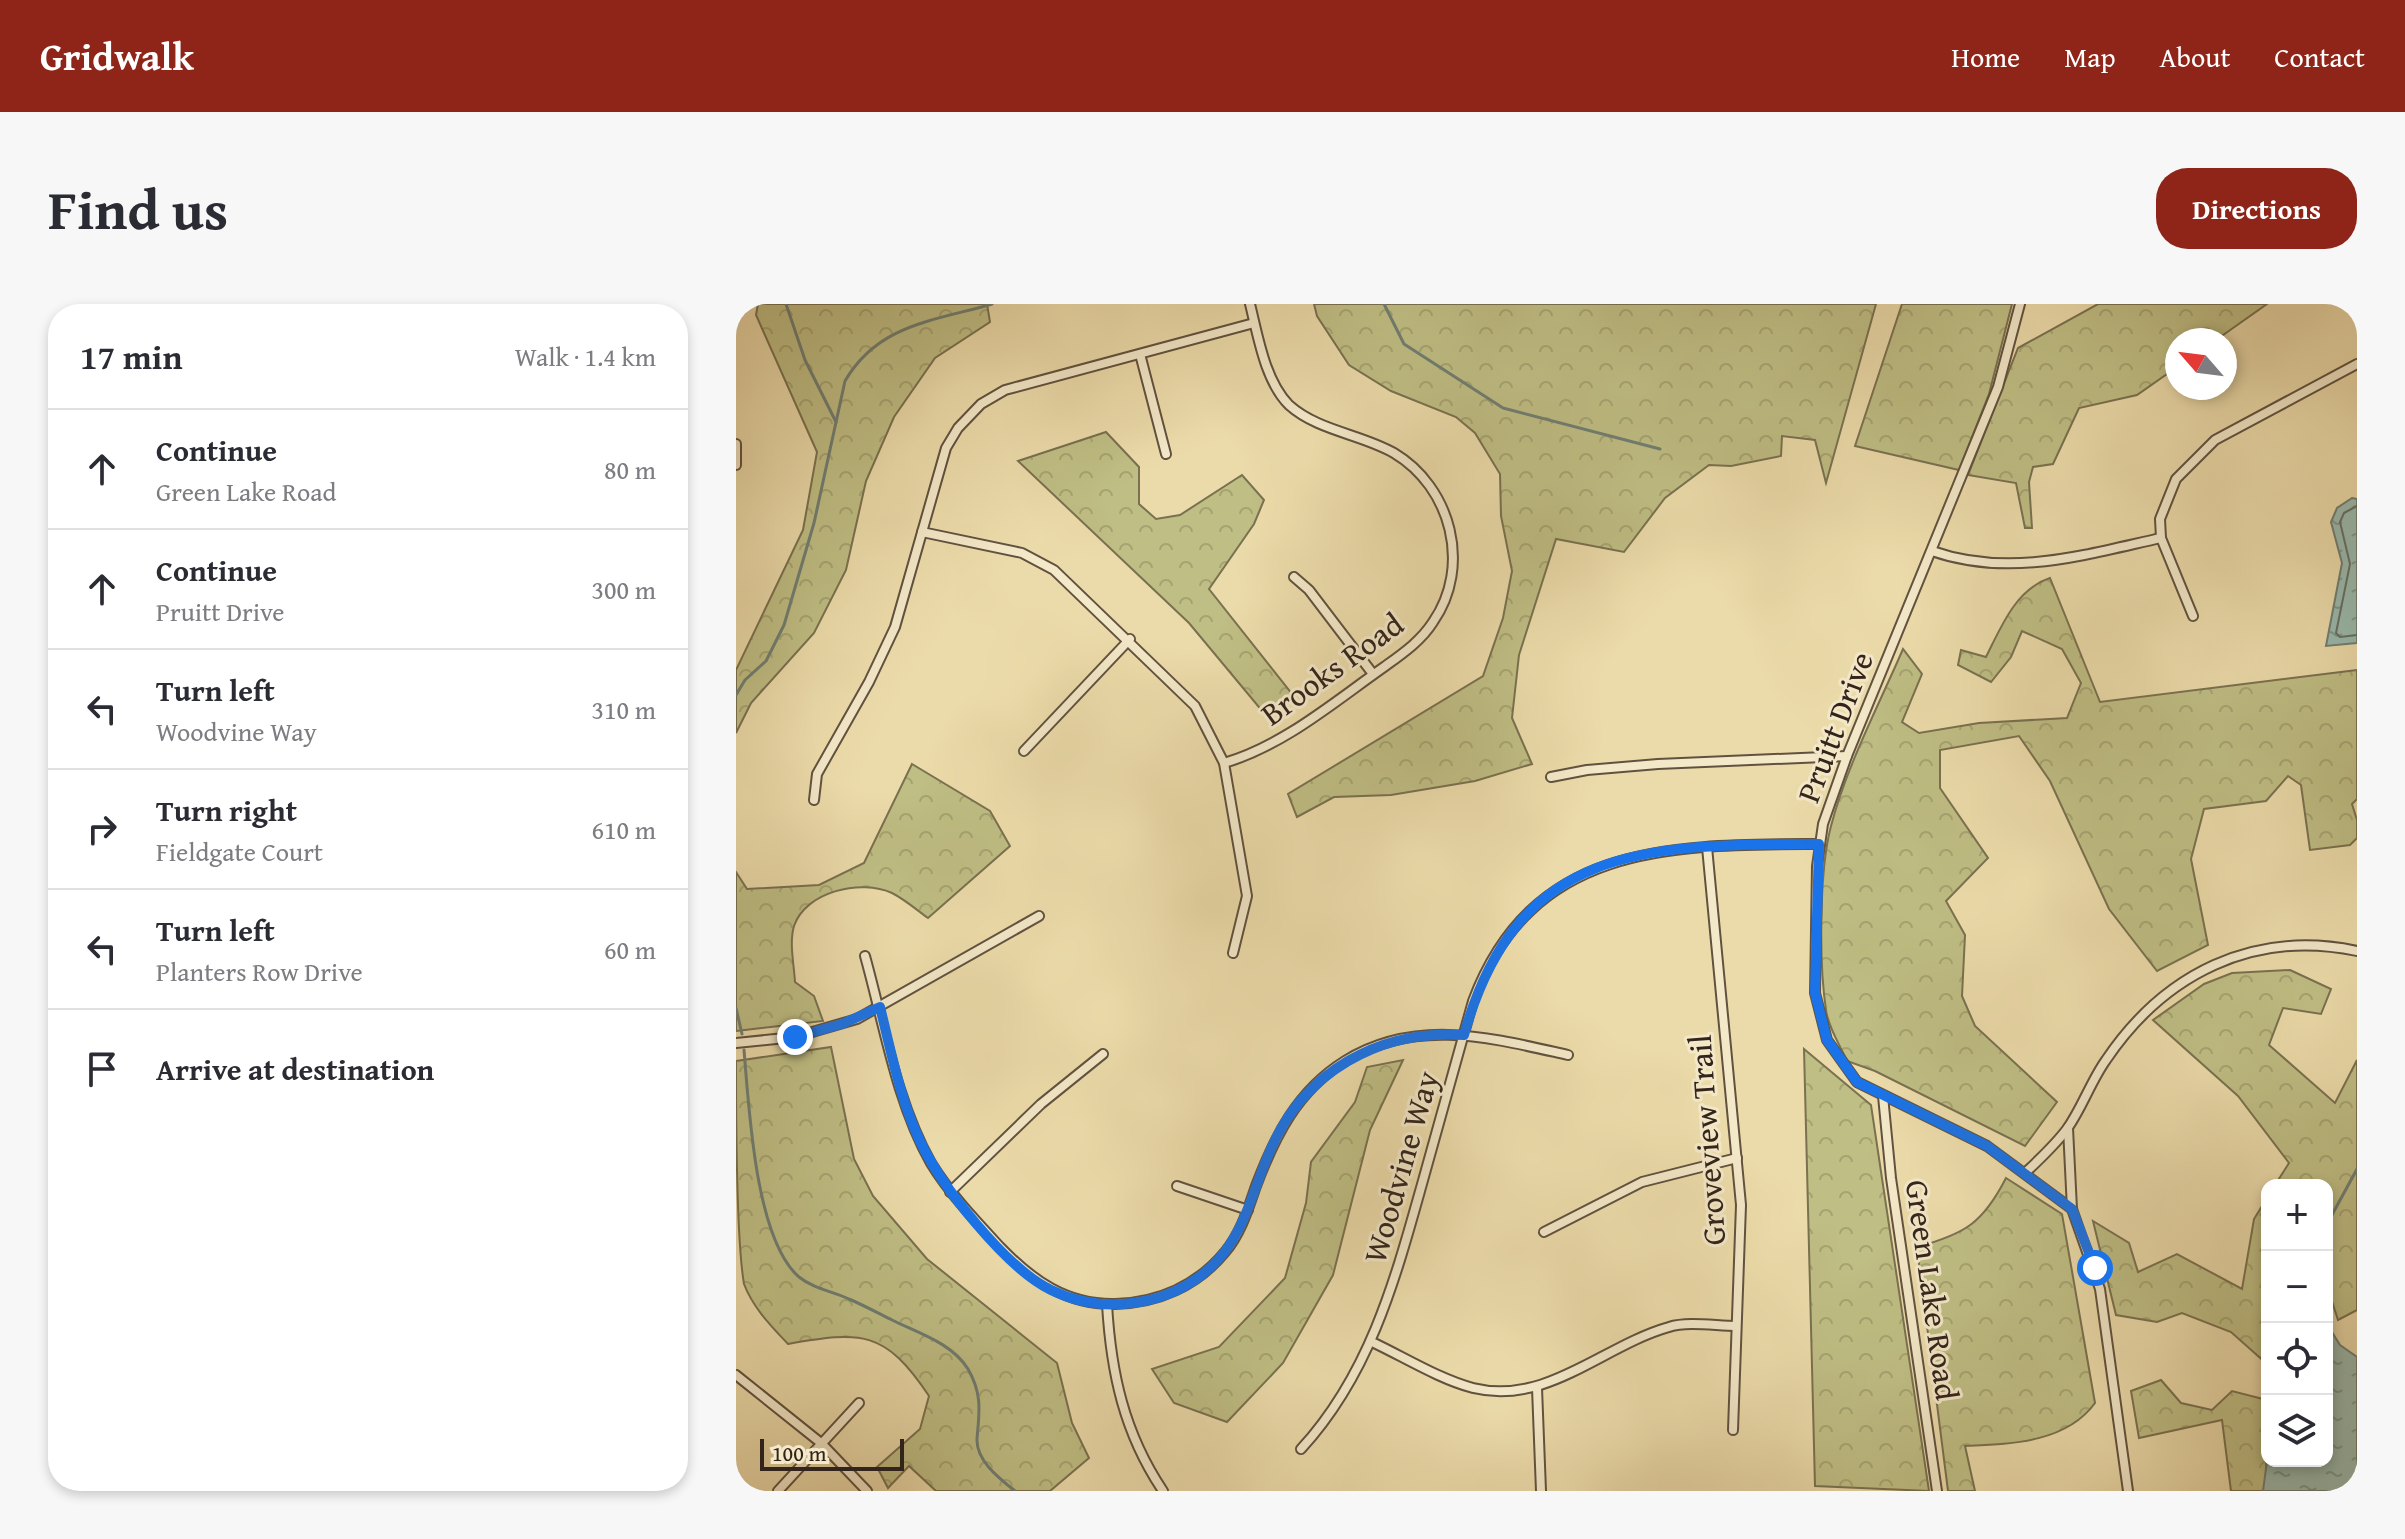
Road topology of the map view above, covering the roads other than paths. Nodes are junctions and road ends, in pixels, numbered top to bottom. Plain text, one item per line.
1 (1250, 304) edge
2 (2020, 304) edge
3 (1254, 323) junction
4 (1140, 354) junction
5 (2357, 364) edge
6 (736, 444) edge
7 (1166, 454) dead end
8 (736, 465) edge
9 (922, 532) junction
10 (2161, 538) junction
11 (1932, 551) junction
12 (1294, 577) dead end
13 (2193, 616) dead end
14 (1130, 639) junction
15 (1373, 674) junction
16 (1024, 751) dead end
17 (1847, 756) junction
18 (1224, 763) junction
19 (1551, 777) dead end
20 (814, 800) dead end
21 (1819, 844) junction
22 (1707, 847) junction
23 (1039, 916) dead end
24 (2357, 951) edge
25 (1233, 953) dead end
26 (865, 956) dead end
27 (880, 1007) junction
28 (1464, 1035) junction
29 (736, 1043) edge
30 (1103, 1054) dead end
31 (1568, 1055) dead end
32 (1883, 1096) junction
33 (2068, 1127) junction
34 (1737, 1158) junction
35 (2025, 1173) junction
36 (1177, 1186) dead end
37 (950, 1192) junction
38 (2072, 1209) junction
39 (1248, 1210) junction
40 (1544, 1232) dead end
41 (1107, 1304) junction
42 (1736, 1326) junction
43 (1372, 1342) junction
44 (736, 1375) edge
45 (1537, 1388) junction
46 (859, 1403) dead end
47 (1733, 1430) dead end
48 (821, 1443) junction
49 (1301, 1449) dead end
50 (778, 1491) edge
51 (867, 1491) edge
52 (1163, 1491) edge
53 (1541, 1491) edge
54 (1937, 1491) edge
55 (2128, 1491) edge

1 - 3 street, Brooks Road
2 - 11 street, Pruitt Drive
3 - 4 street
3 - 15 street, Brooks Road
4 - 7 street
4 - 9 street
5 - 10 street
6 - 8 street
9 - 14 street
9 - 20 street
10 - 11 street
10 - 13 street
11 - 17 street, Pruitt Drive
12 - 15 street
14 - 16 street
14 - 18 street
15 - 18 street, Brooks Road
17 - 19 street
17 - 21 street, Pruitt Drive
18 - 25 street
21 - 22 street, Woodvine Way
21 - 32 street, Pruitt Drive
22 - 28 street, Woodvine Way
22 - 34 street, Groveview Trail
23 - 27 street
24 - 33 street
26 - 27 street
27 - 29 street
27 - 37 street
28 - 31 street
28 - 39 street
28 - 43 street, Woodvine Way
30 - 37 street
32 - 35 street, Pruitt Drive
32 - 54 street, Green Lake Road
33 - 35 street
33 - 38 street
34 - 40 street
34 - 42 street, Groveview Trail
35 - 38 street
36 - 39 street
37 - 41 street
38 - 55 street
39 - 41 street
41 - 52 street
42 - 45 street
42 - 47 street, Groveview Trail
43 - 45 street
43 - 49 street, Woodvine Way
44 - 48 street
45 - 53 street
46 - 48 street
48 - 50 street
48 - 51 street

